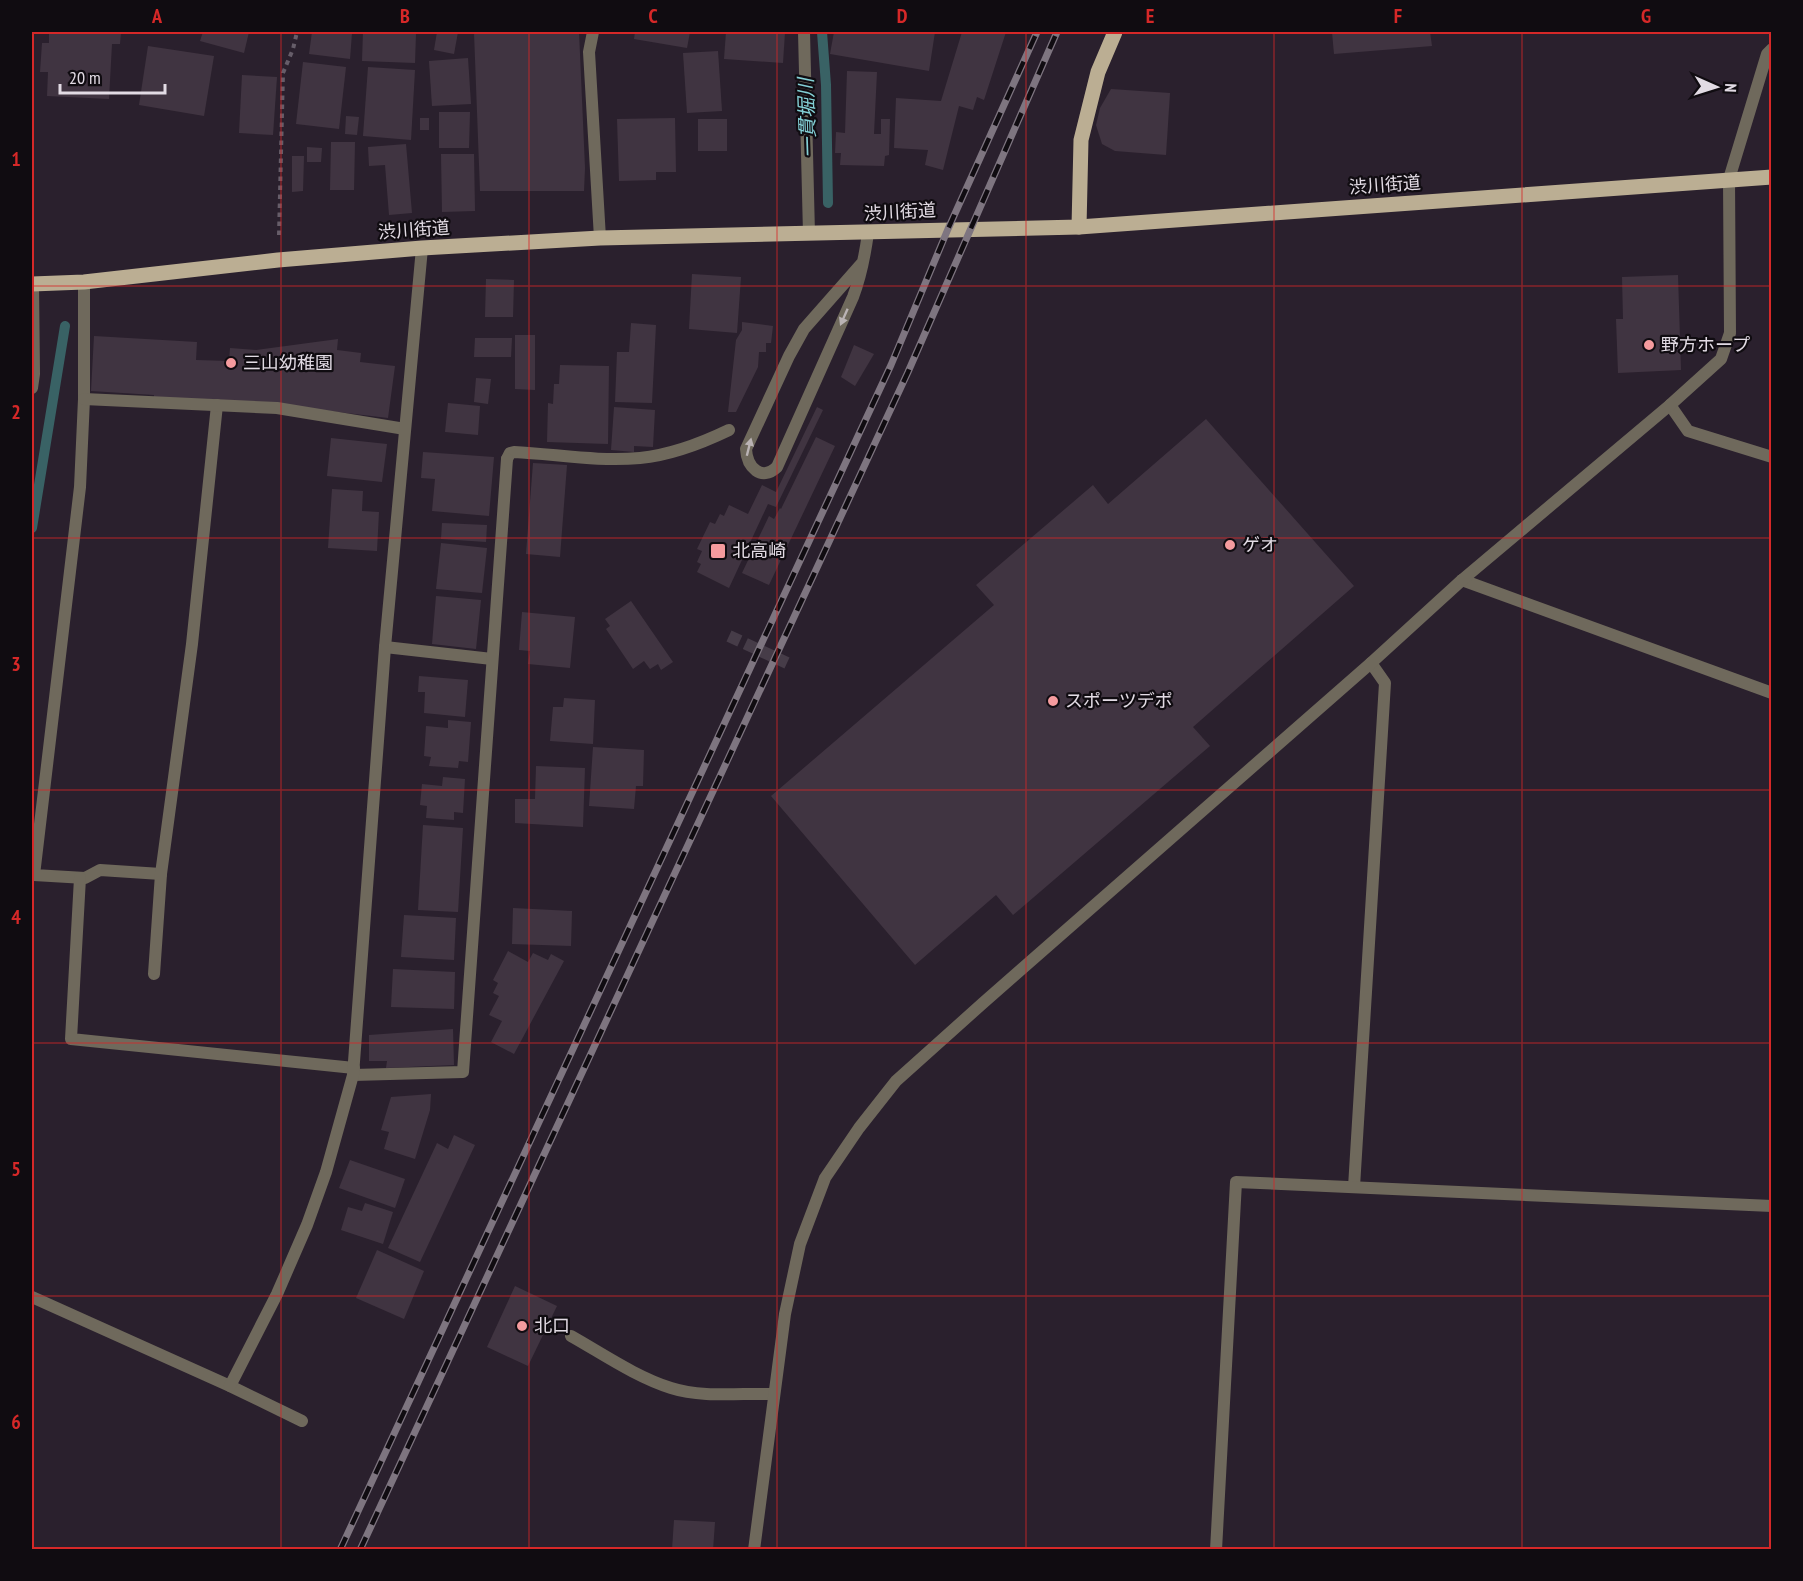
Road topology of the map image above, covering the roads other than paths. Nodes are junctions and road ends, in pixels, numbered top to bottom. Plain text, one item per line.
1 (593, 32) edge
2 (804, 32) edge
3 (1114, 32) edge
4 (1772, 49) edge
5 (1772, 177) edge
6 (1729, 179) junction
7 (1079, 227) junction
8 (868, 233) junction
9 (809, 234) junction
10 (600, 238) junction
11 (422, 248) junction
12 (863, 262) junction
13 (84, 282) junction
14 (32, 284) edge
15 (32, 388) edge
16 (84, 399) junction
17 (217, 405) junction
18 (1670, 405) junction
19 (405, 429) junction
20 (729, 430) dead end
21 (1772, 457) edge
22 (1462, 580) junction
23 (385, 647) junction
24 (492, 659) junction
25 (1371, 663) junction
26 (1772, 693) edge
27 (161, 873) junction
28 (80, 878) junction
29 (154, 974) dead end
30 (353, 1071) junction
31 (1354, 1187) junction
32 (1772, 1206) edge
33 (32, 1297) edge
34 (571, 1336) dead end
35 (230, 1386) junction
36 (773, 1394) junction
37 (302, 1420) dead end
38 (754, 1550) edge
39 (1216, 1550) edge

1 - 10 street
2 - 9 street
3 - 7 main road
4 - 6 street
5 - 6 main road, 渋川街道
6 - 7 main road, 渋川街道
6 - 18 street
7 - 8 main road, 渋川街道
8 - 9 main road, 渋川街道
8 - 12 street
9 - 10 main road, 渋川街道
10 - 11 main road, 渋川街道
11 - 13 main road, 渋川街道
11 - 19 street
12 -> 12 street
13 - 14 main road, 渋川街道
13 - 16 street
14 - 15 street
16 - 17 street
16 - 28 street
17 - 19 street
17 - 27 street
18 - 21 street
18 - 22 street
19 - 23 street
20 - 24 street
22 - 25 street
22 - 26 street
23 - 24 street
23 - 30 street
24 - 30 street
25 - 31 street
25 - 36 street
27 - 28 street
27 - 29 street
28 - 30 street
30 - 35 street
31 - 32 street
31 - 39 street
33 - 35 street
34 - 36 street
35 - 37 street
36 - 38 street

